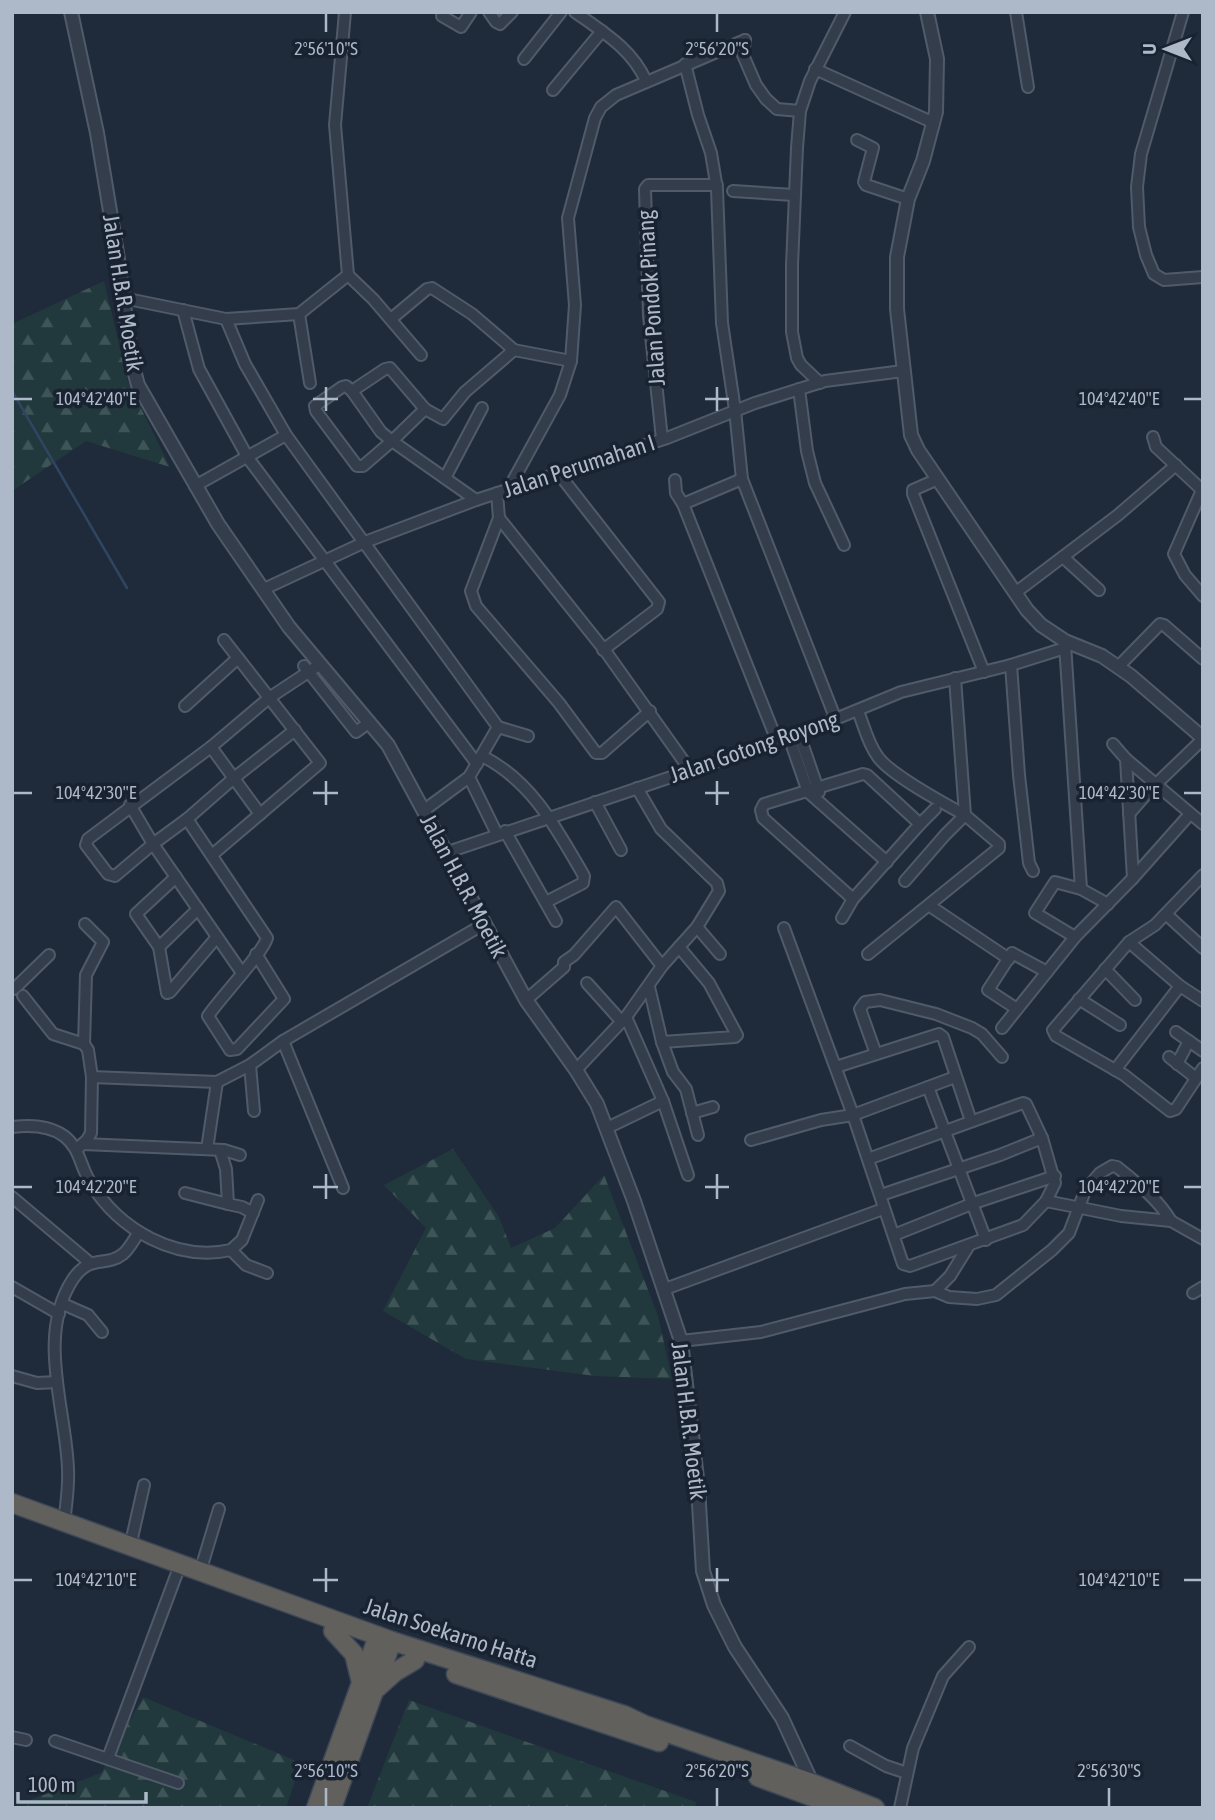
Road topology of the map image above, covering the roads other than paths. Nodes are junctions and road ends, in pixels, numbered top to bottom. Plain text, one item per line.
1 (71, 12) edge
2 (345, 12) edge
3 (471, 12) edge
4 (489, 12) edge
5 (512, 12) edge
6 (561, 12) edge
7 (575, 12) edge
8 (845, 12) edge
9 (927, 12) edge
10 (1016, 12) edge
11 (1183, 12) edge
12 (442, 16) dead end
13 (602, 31) junction
14 (524, 59) dead end
15 (685, 64) junction
16 (815, 69) junction
17 (646, 80) junction
18 (1028, 87) dead end
19 (553, 90) dead end
20 (800, 111) junction
21 (934, 124) junction
22 (857, 140) dead end
23 (716, 185) junction
24 (733, 191) dead end
25 (794, 195) junction
26 (908, 199) junction
27 (348, 275) junction
28 (1203, 276) edge
29 (123, 298) junction
30 (183, 310) junction
31 (299, 314) junction
32 (226, 319) junction
33 (391, 319) junction
34 (514, 350) junction
35 (421, 355) dead end
36 (571, 361) junction
37 (903, 371) junction
38 (310, 383) dead end
39 (820, 383) junction
40 (799, 389) junction
41 (352, 391) junction
42 (482, 408) dead end
43 (425, 409) junction
44 (735, 410) junction
45 (286, 435) junction
46 (1153, 437) dead end
47 (662, 439) junction
48 (392, 441) junction
49 (248, 458) junction
50 (1176, 465) junction
51 (559, 474) junction
52 (445, 478) junction
53 (742, 479) junction
54 (938, 479) junction
55 (675, 480) dead end
56 (195, 486) junction
57 (509, 488) junction
58 (1202, 490) edge
59 (497, 493) junction
60 (476, 500) junction
61 (683, 504) junction
62 (499, 517) junction
63 (365, 542) junction
64 (844, 545) dead end
65 (1063, 557) junction
66 (326, 561) junction
67 (264, 589) junction
68 (1099, 590) dead end
69 (1015, 593) junction
70 (1203, 596) edge
71 (225, 640) dead end
72 (1065, 645) junction
73 (603, 650) junction
74 (239, 658) junction
75 (1203, 659) edge
76 (1011, 664) junction
77 (1118, 667) junction
78 (309, 668) junction
79 (984, 672) junction
80 (955, 678) junction
81 (269, 698) junction
82 (185, 706) dead end
83 (650, 711) junction
84 (858, 711) junction
85 (836, 720) junction
86 (498, 727) junction
87 (295, 730) junction
88 (794, 735) junction
89 (528, 736) dead end
90 (1203, 739) edge
91 (777, 741) junction
92 (1112, 744) dead end
93 (211, 747) junction
94 (1126, 759) junction
95 (479, 760) junction
96 (690, 770) junction
97 (469, 777) junction
98 (233, 778) junction
99 (1157, 785) junction
100 (637, 788) junction
101 (813, 790) junction
102 (595, 802) junction
103 (130, 805) junction
104 (935, 809) dead end
105 (423, 811) junction
106 (260, 814) junction
107 (1129, 814) junction
108 (1190, 814) junction
109 (965, 815) junction
110 (550, 817) junction
111 (187, 820) junction
112 (920, 824) junction
113 (1203, 824) edge
114 (501, 832) junction
115 (153, 844) junction
116 (621, 850) dead end
117 (445, 853) junction
118 (212, 855) junction
119 (887, 862) junction
120 (1033, 871) dead end
121 (1203, 875) edge
122 (176, 877) junction
123 (1133, 878) junction
124 (905, 881) dead end
125 (1081, 889) junction
126 (853, 899) junction
127 (546, 902) junction
128 (1108, 904) junction
129 (930, 906) junction
130 (198, 909) junction
131 (1167, 915) junction
132 (842, 918) dead end
133 (556, 921) dead end
134 (85, 924) dead end
135 (484, 924) junction
136 (697, 927) junction
137 (784, 928) dead end
138 (217, 937) junction
139 (1075, 937) junction
140 (1129, 942) junction
141 (1201, 945) edge
142 (159, 947) junction
143 (679, 947) junction
144 (256, 954) junction
145 (720, 954) dead end
146 (868, 954) dead end
147 (49, 955) dead end
148 (1009, 958) junction
149 (662, 967) junction
150 (1105, 969) junction
151 (242, 972) junction
152 (1047, 972) junction
153 (587, 983) dead end
154 (1180, 986) junction
155 (649, 987) junction
156 (16, 991) edge
157 (1079, 999) junction
158 (526, 1000) junction
159 (1135, 1000) dead end
160 (1203, 1001) edge
161 (12, 1004) edge
162 (1017, 1009) junction
163 (624, 1019) junction
164 (1120, 1025) dead end
165 (1002, 1028) dead end
166 (1176, 1032) dead end
167 (283, 1041) junction
168 (1189, 1041) junction
169 (662, 1042) junction
170 (84, 1044) junction
171 (1203, 1051) edge
172 (876, 1054) junction
173 (1002, 1058) dead end
174 (250, 1065) junction
175 (835, 1067) junction
176 (576, 1070) junction
177 (1115, 1070) junction
178 (1199, 1073) edge
179 (92, 1077) junction
180 (954, 1077) junction
181 (218, 1082) junction
182 (928, 1087) junction
183 (663, 1101) junction
184 (713, 1107) dead end
185 (254, 1111) dead end
186 (692, 1113) junction
187 (853, 1115) junction
188 (971, 1121) junction
189 (12, 1127) edge
190 (607, 1128) junction
191 (945, 1131) junction
192 (698, 1135) dead end
193 (1042, 1138) junction
194 (751, 1140) dead end
195 (80, 1147) junction
196 (207, 1149) junction
197 (220, 1150) junction
198 (240, 1155) dead end
199 (868, 1159) junction
200 (960, 1168) junction
201 (688, 1175) dead end
202 (1055, 1176) junction
203 (343, 1188) dead end
204 (185, 1193) dead end
205 (881, 1195) junction
206 (12, 1197) edge
207 (258, 1200) dead end
208 (1046, 1201) junction
209 (974, 1203) junction
210 (228, 1204) junction
211 (1080, 1206) junction
212 (883, 1209) junction
213 (253, 1213) junction
214 (1171, 1222) junction
215 (139, 1232) junction
216 (894, 1235) junction
217 (1203, 1239) edge
218 (986, 1240) junction
219 (968, 1247) junction
220 (231, 1250) junction
221 (89, 1262) junction
222 (267, 1273) dead end
223 (12, 1287) edge
224 (664, 1289) junction
225 (935, 1291) junction
226 (61, 1309) junction
227 (102, 1332) dead end
228 (681, 1341) junction
229 (12, 1376) edge
230 (57, 1382) junction
231 (144, 1485) dead end
232 (12, 1503) edge
233 (219, 1509) dead end
234 (12, 1514) edge
235 (64, 1523) junction
236 (130, 1547) junction
237 (200, 1572) junction
238 (177, 1573) junction
239 (334, 1631) junction
240 (383, 1643) junction
241 (970, 1647) dead end
242 (415, 1660) junction
243 (367, 1687) junction
244 (12, 1737) edge
245 (26, 1740) dead end
246 (55, 1741) dead end
247 (850, 1746) dead end
248 (108, 1758) junction
249 (907, 1773) junction
250 (178, 1783) dead end
251 (811, 1783) junction
252 (837, 1807) edge
253 (316, 1808) edge
254 (332, 1808) edge
255 (875, 1808) edge
256 (900, 1808) edge

1 - 29 street, Jalan H.B.R. Moetik
2 - 27 street
3 - 12 street
4 - 5 street
6 - 14 street
7 - 13 street
8 - 16 street
9 - 21 street
10 - 18 street
11 - 28 street
13 - 17 street
13 - 19 street
15 - 17 street
15 - 20 street
15 - 23 street
16 - 20 street
16 - 21 street
17 - 36 street
20 - 25 street
21 - 26 street
22 - 26 street
23 - 44 street
23 - 47 street, Jalan Pondok Pinang
24 - 25 street
25 - 39 street
26 - 37 street
27 - 31 street
27 - 33 street
29 - 30 street
29 - 56 street, Jalan H.B.R. Moetik
30 - 32 street
30 - 49 street
31 - 32 street
31 - 38 street
32 - 45 street
33 - 34 street
33 - 35 street
34 - 36 street
34 - 43 street
36 - 57 street
37 - 39 street, Jalan Perumahan I
37 - 54 street
39 - 40 street, Jalan Perumahan I
40 - 44 street, Jalan Perumahan I
40 - 64 street
41 - 43 street
41 - 48 street
41 - 48 street
42 - 52 street
43 - 48 street
44 - 47 street, Jalan Perumahan I
44 - 53 street
45 - 49 street
45 - 63 street
46 - 50 street
47 - 51 street, Jalan Perumahan I
48 - 52 street
49 - 56 street
49 - 66 street
50 - 58 street
50 - 65 street
51 - 57 street, Jalan Perumahan I
51 - 73 street
52 - 60 street
53 - 61 street
53 - 85 street
54 - 69 street
54 - 79 street
55 - 61 street
56 - 67 street, Jalan H.B.R. Moetik
57 - 59 street, Jalan Perumahan I
58 - 70 street
59 - 60 street, Jalan Perumahan I
59 - 62 street
60 - 63 street, Jalan Perumahan I
61 - 91 street
62 - 73 street
62 - 83 street
63 - 66 street, Jalan Perumahan I
63 - 86 street
65 - 68 street
65 - 69 street
66 - 67 street, Jalan Perumahan I
66 - 95 street
67 - 78 street, Jalan H.B.R. Moetik
69 - 72 street
71 - 74 street
72 - 76 street, Jalan Gotong Royong
72 - 77 street
72 - 125 street
73 - 83 street
74 - 81 street
74 - 82 street
75 - 77 street
76 - 79 street, Jalan Gotong Royong
76 - 120 street
77 - 90 street
78 - 81 street
78 - 105 street, Jalan H.B.R. Moetik
79 - 80 street, Jalan Gotong Royong
80 - 84 street, Jalan Gotong Royong
80 - 109 street
81 - 87 street
81 - 93 street
83 - 96 street
84 - 85 street, Jalan Gotong Royong
84 - 109 street
85 - 88 street, Jalan Gotong Royong
86 - 89 street
86 - 95 street
87 - 98 street
87 - 106 street
88 - 91 street, Jalan Gotong Royong
88 - 101 street
90 - 99 street
91 - 96 street, Jalan Gotong Royong
92 - 94 street
93 - 98 street
93 - 103 street
94 - 99 street
94 - 107 street
95 - 97 street
95 - 110 street
96 - 100 street, Jalan Gotong Royong
97 - 105 street
97 - 114 street
98 - 106 street
98 - 111 street
99 - 107 street
99 - 108 street
100 - 102 street, Jalan Gotong Royong
100 - 136 street
101 - 112 street
101 - 119 street
101 - 126 street
102 - 110 street, Jalan Gotong Royong
102 - 116 street
103 - 115 street
103 - 115 street
104 - 112 street
105 - 117 street, Jalan H.B.R. Moetik
106 - 118 street
107 - 123 street
108 - 113 street
108 - 123 street
109 - 124 street
109 - 129 street
110 - 114 street, Jalan Gotong Royong
110 - 127 street
111 - 115 street
111 - 118 street
112 - 119 street
114 - 117 street, Jalan Gotong Royong
114 - 127 street
115 - 122 street
117 - 135 street, Jalan H.B.R. Moetik
118 - 144 street
119 - 126 street
121 - 131 street
122 - 130 street
122 - 142 street
123 - 128 street
125 - 128 street
125 - 139 street
126 - 132 street
127 - 133 street
128 - 139 street
129 - 146 street
129 - 148 street
130 - 138 street
130 - 142 street
131 - 140 street
131 - 141 street
134 - 170 street
135 - 158 street, Jalan H.B.R. Moetik
135 - 167 street
136 - 143 street
136 - 145 street
137 - 175 street
138 - 142 street
138 - 151 street
139 - 152 street
140 - 150 street
140 - 154 street
143 - 149 street
143 - 169 street
144 - 151 street
144 - 151 street
147 - 156 street
148 - 152 street
148 - 162 street
149 - 155 street
149 - 158 street
150 - 157 street
150 - 159 street
152 - 162 street
153 - 163 street
154 - 160 street
154 - 177 street
155 - 163 street
155 - 169 street
156 - 161 street
156 - 170 street
157 - 164 street
157 - 177 street
158 - 176 street, Jalan H.B.R. Moetik
162 - 165 street
163 - 176 street
163 - 183 street
166 - 168 street
167 - 174 street
167 - 203 street
168 - 171 street
168 - 178 street
169 - 186 street
170 - 179 street
172 - 173 street
172 - 175 street
172 - 180 street
174 - 181 street
174 - 185 street
175 - 187 street
176 - 190 street, Jalan H.B.R. Moetik
177 - 178 street
179 - 181 street
179 - 195 street
180 - 182 street
180 - 188 street
181 - 196 street
182 - 187 street
182 - 191 street
183 - 190 street
183 - 201 street
184 - 186 street
186 - 192 street
187 - 194 street
187 - 199 street
188 - 191 street
188 - 193 street
189 - 195 street
190 - 224 street, Jalan H.B.R. Moetik
191 - 199 street
191 - 200 street
193 - 200 street
193 - 202 street
195 - 196 street
195 - 215 street
196 - 197 street
197 - 198 street
197 - 210 street
199 - 205 street
200 - 205 street
200 - 209 street
202 - 208 street
202 - 209 street
204 - 210 street
205 - 212 street
206 - 221 street
207 - 213 street
208 - 211 street
208 - 218 street
209 - 216 street
209 - 218 street
210 - 213 street
211 - 214 street
211 - 214 street
211 - 225 street
212 - 216 street
212 - 224 street
213 - 220 street
214 - 217 street
215 - 220 street
215 - 221 street
216 - 219 street
218 - 219 street
219 - 225 street
220 - 222 street
221 - 226 street
223 - 226 street
224 - 228 street, Jalan H.B.R. Moetik
225 - 228 street
226 - 227 street
226 - 230 street
228 - 251 street, Jalan H.B.R. Moetik
229 - 230 street
230 - 235 street
231 - 236 street
232 - 235 highway, Jalan Soekarno Hatta
233 - 237 street
234 - 238 highway, Jalan Soekarno Hatta
235 - 236 highway, Jalan Soekarno Hatta
236 - 237 highway, Jalan Soekarno Hatta
237 - 240 highway, Jalan Soekarno Hatta
238 - 239 highway, Jalan Soekarno Hatta
238 - 248 street
239 - 240 highway, Jalan Soekarno Hatta
239 - 243 highway
240 - 242 highway, Jalan Soekarno Hatta
240 - 243 highway
240 - 251 highway, Jalan Soekarno Hatta
241 - 249 street
242 - 243 highway
242 - 252 highway, Jalan Soekarno Hatta
243 - 253 highway
243 - 254 highway
244 - 245 street
246 - 248 street
247 - 249 street
248 - 250 street
249 - 256 street
251 - 255 highway, Jalan Soekarno Hatta

